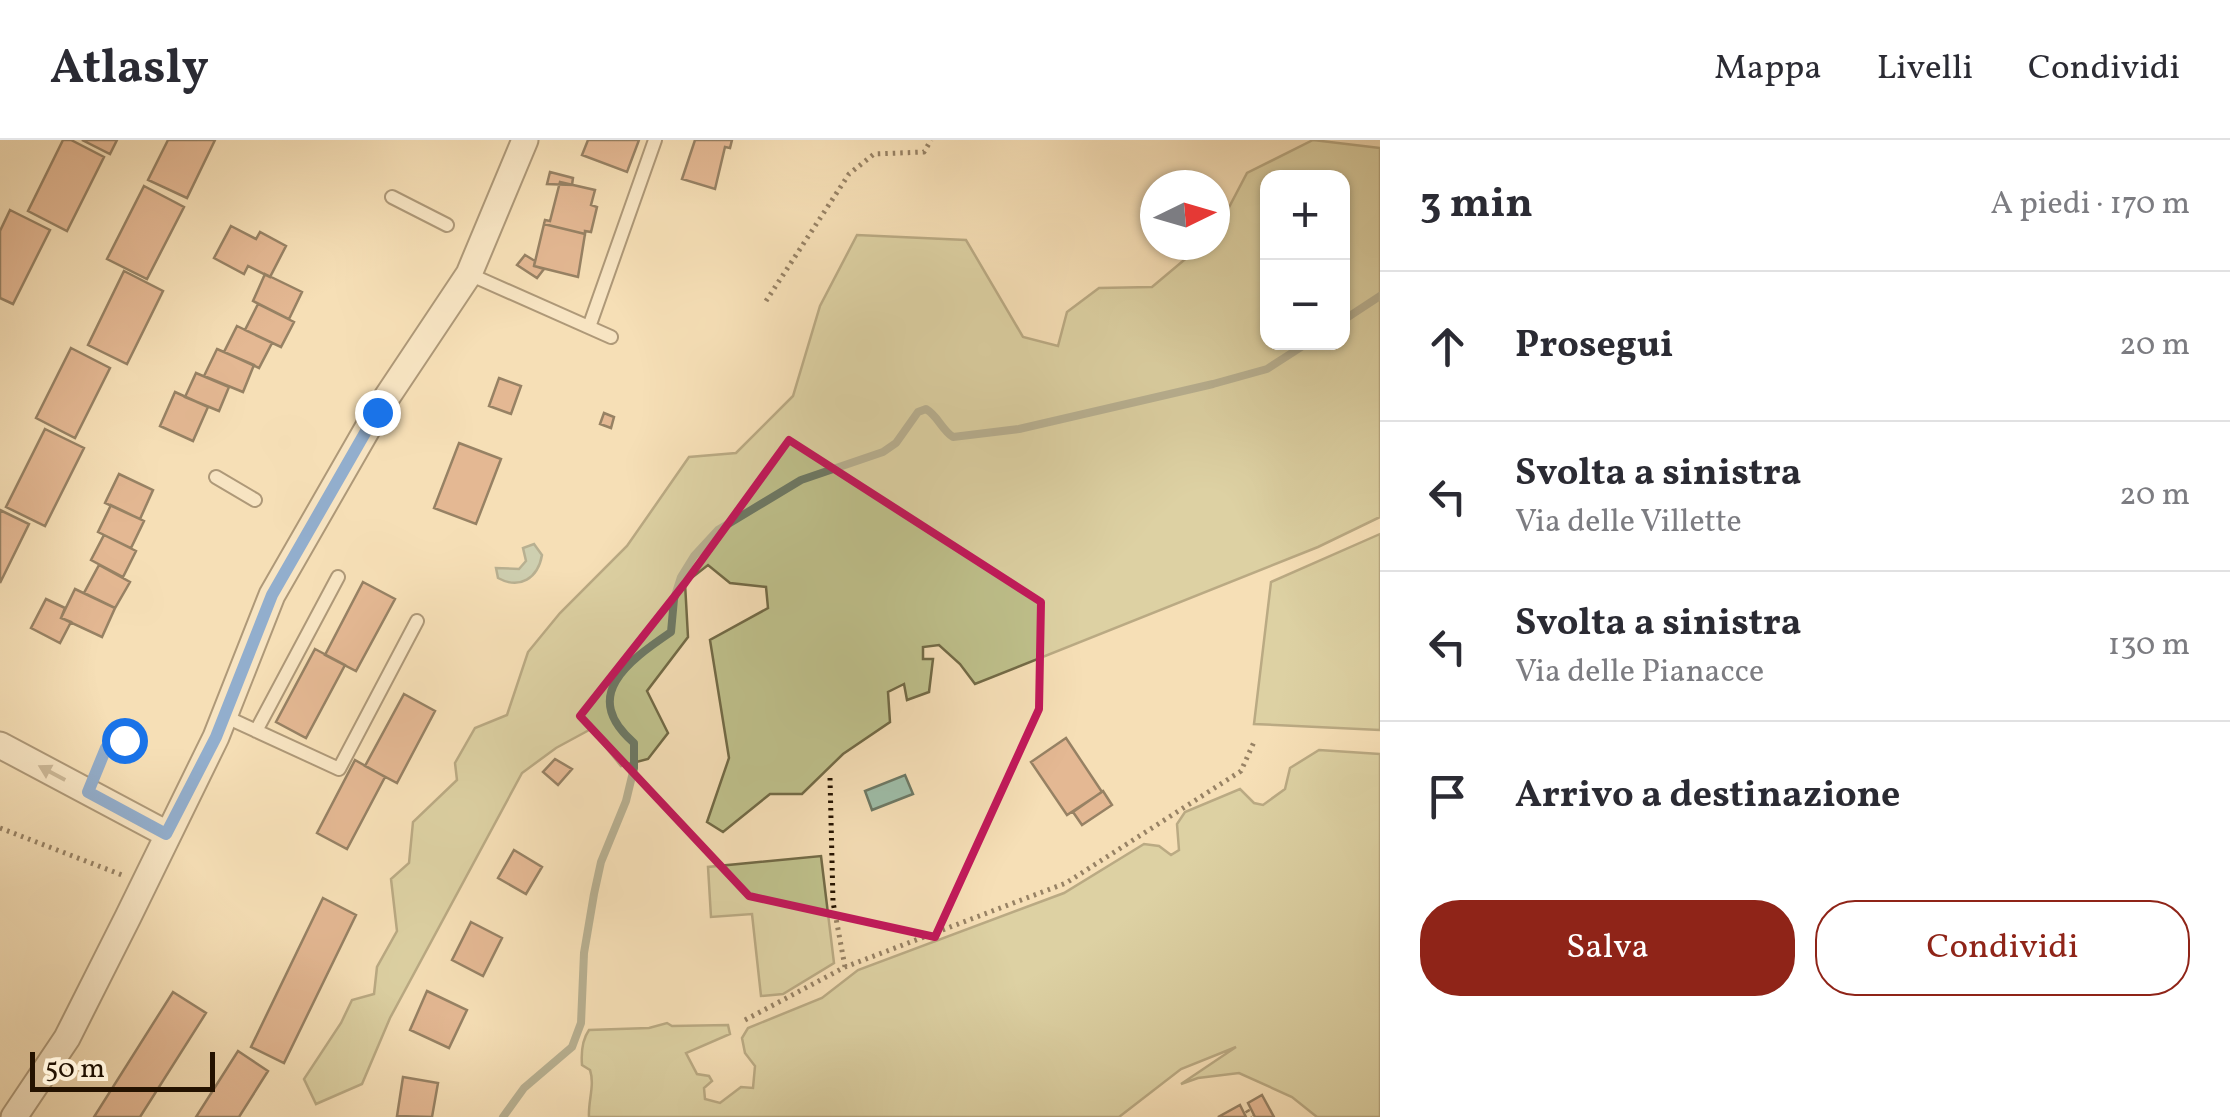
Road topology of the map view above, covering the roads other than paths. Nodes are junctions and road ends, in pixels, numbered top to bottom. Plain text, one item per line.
1 (525, 140) edge
2 (655, 140) edge
3 (392, 197) dead end
4 (447, 224) dead end
5 (469, 274) junction
6 (589, 327) junction
7 (612, 337) dead end
8 (216, 477) dead end
9 (256, 500) dead end
10 (338, 577) dead end
11 (417, 621) dead end
12 (224, 716) junction
13 (256, 731) junction
14 (0, 745) edge
15 (166, 834) junction
16 (14, 1117) edge

1 - 5 street
2 - 6 lane
3 - 4 lane
5 - 6 lane
5 - 12 street
6 - 7 lane
8 - 9 lane
10 - 13 lane
11 - 13 lane
12 - 13 lane
12 - 15 street
15 -> 14 street
15 - 16 street

